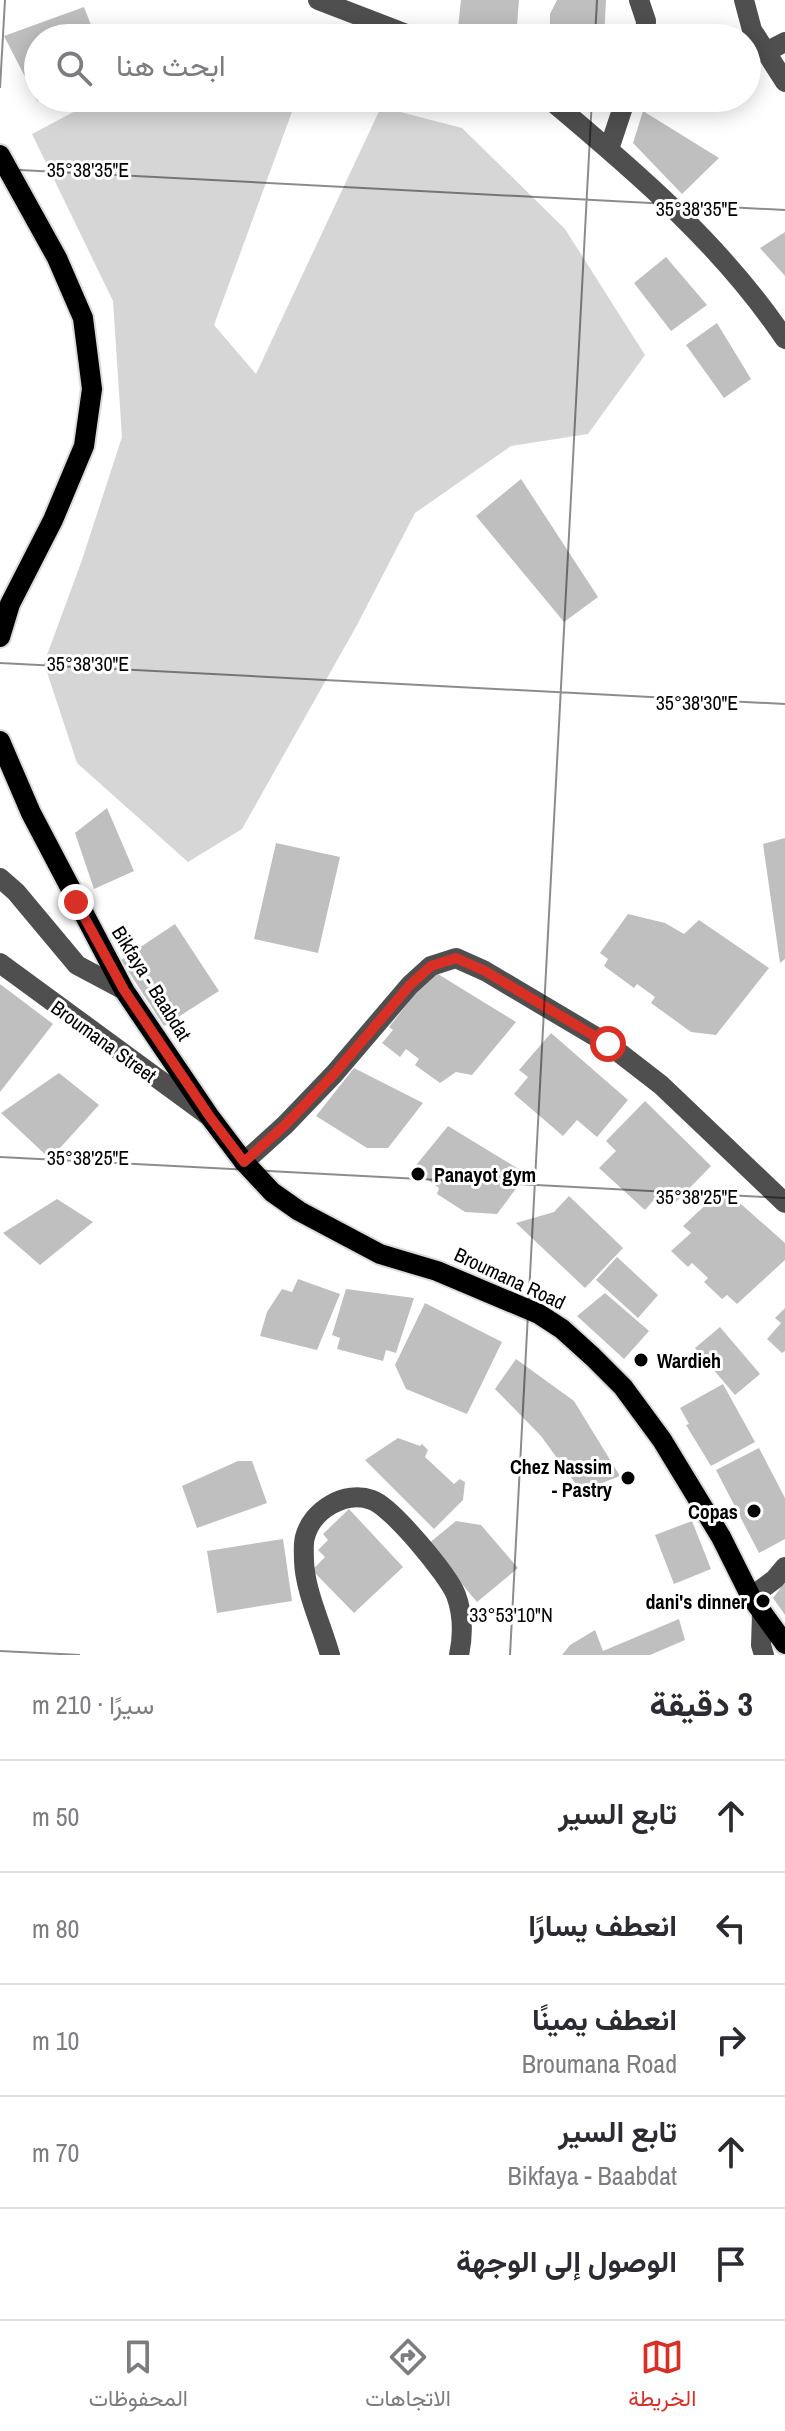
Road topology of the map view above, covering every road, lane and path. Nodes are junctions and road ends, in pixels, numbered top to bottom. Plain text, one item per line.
1 (318, 0) edge
2 (639, 0) edge
3 (744, 0) edge
4 (381, 24) edge
5 (646, 24) edge
6 (750, 24) edge
7 (785, 42) edge
8 (761, 47) edge
9 (764, 53) junction
10 (785, 82) edge
11 (565, 112) edge
12 (621, 112) edge
13 (609, 149) junction
14 (0, 155) edge
15 (785, 339) edge
16 (0, 637) edge
17 (0, 741) edge
18 (0, 878) edge
19 (0, 963) edge
20 (124, 990) junction
21 (210, 1117) junction
22 (244, 1162) junction
23 (785, 1203) edge
24 (785, 1567) edge
25 (756, 1606) junction
26 (785, 1644) edge
27 (330, 1655) edge
28 (459, 1655) edge
29 (764, 1655) edge

1 - 4 street
2 - 5 street
3 - 6 street
7 - 9 street
8 - 9 street
9 - 10 street
11 - 13 street
12 - 13 street
13 - 15 street
14 - 16 main road
17 - 20 main road, Bikfaya - Baabdat
18 - 20 street
19 - 21 street, Broumana Street
20 - 21 main road, Bikfaya - Baabdat
21 - 22 main road, Broumana Road
22 - 23 street
22 - 25 main road, Broumana Road
24 - 25 street
25 - 26 main road, Broumana Road
25 - 29 street
27 - 28 street

